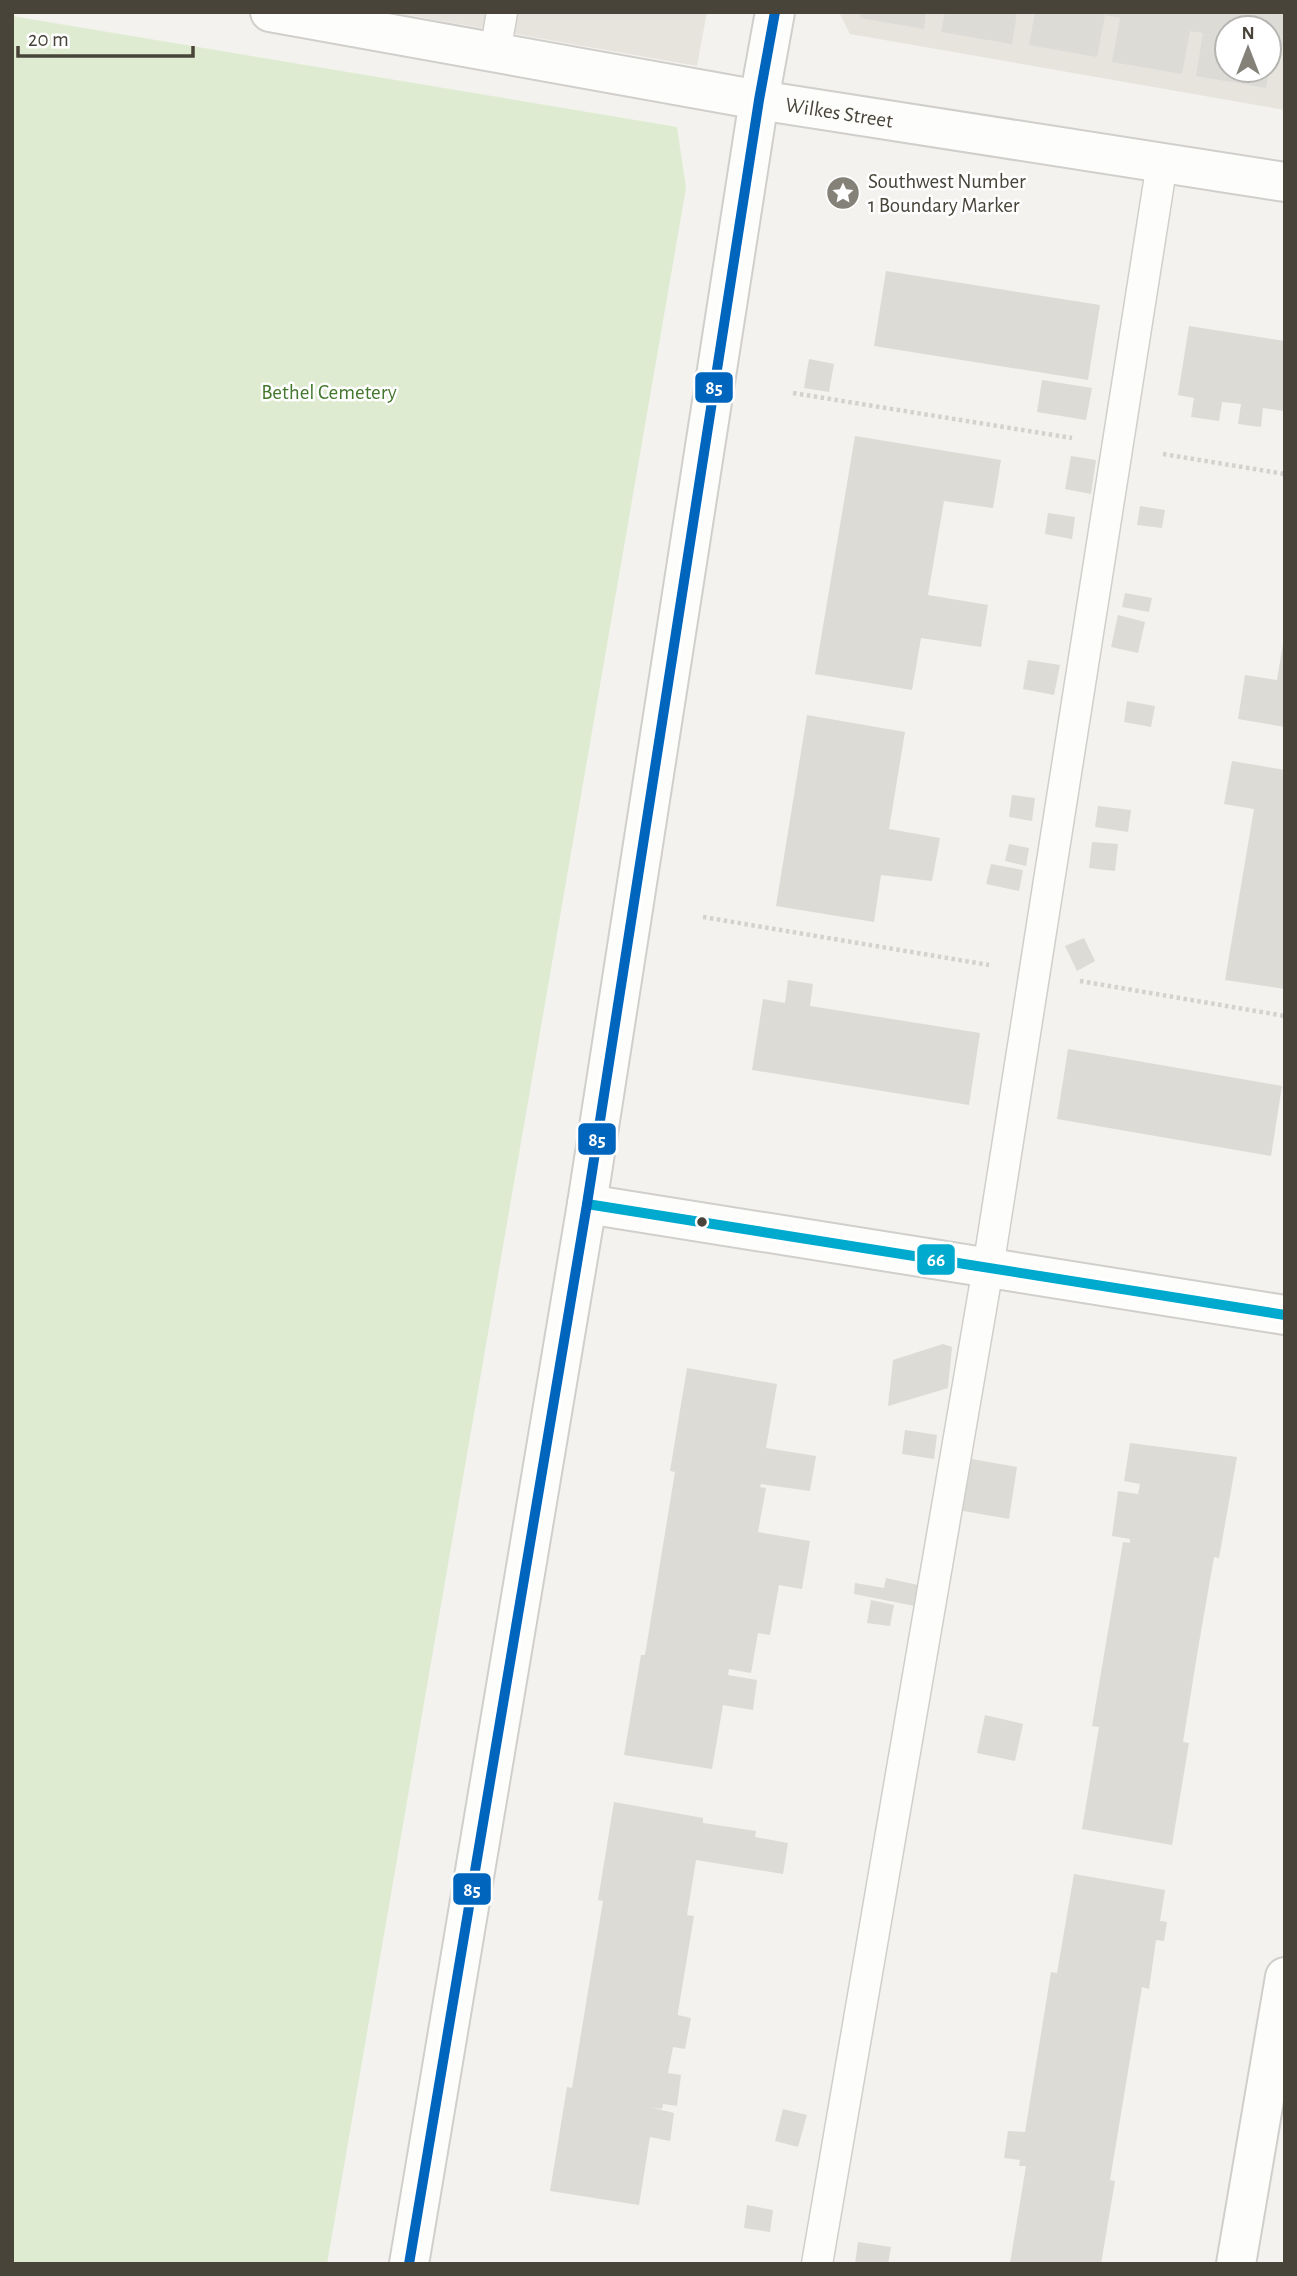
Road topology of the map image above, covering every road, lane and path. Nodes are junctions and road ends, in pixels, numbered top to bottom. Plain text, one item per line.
1 (270, 12) edge
2 (502, 12) edge
3 (775, 12) edge
4 (495, 53) junction
5 (759, 100) junction
6 (1162, 163) junction
7 (1285, 182) edge
8 (793, 393) dead end
9 (1118, 446) junction
10 (1285, 474) edge
11 (587, 1204) junction
12 (988, 1268) junction
13 (1285, 1315) edge
14 (1285, 1977) edge
15 (409, 2264) edge
16 (817, 2264) edge
17 (1236, 2264) edge

1 - 4 street, Wilkes Street
2 - 4 lane
3 - 5 street
4 - 5 street, Wilkes Street
5 - 6 street, Wilkes Street
5 - 11 street
6 - 7 street, Wilkes Street
6 - 9 lane
8 - 9 path
9 - 10 path
9 - 12 lane
11 - 12 street
11 - 15 street
12 - 13 street
12 - 16 lane
14 - 17 street

